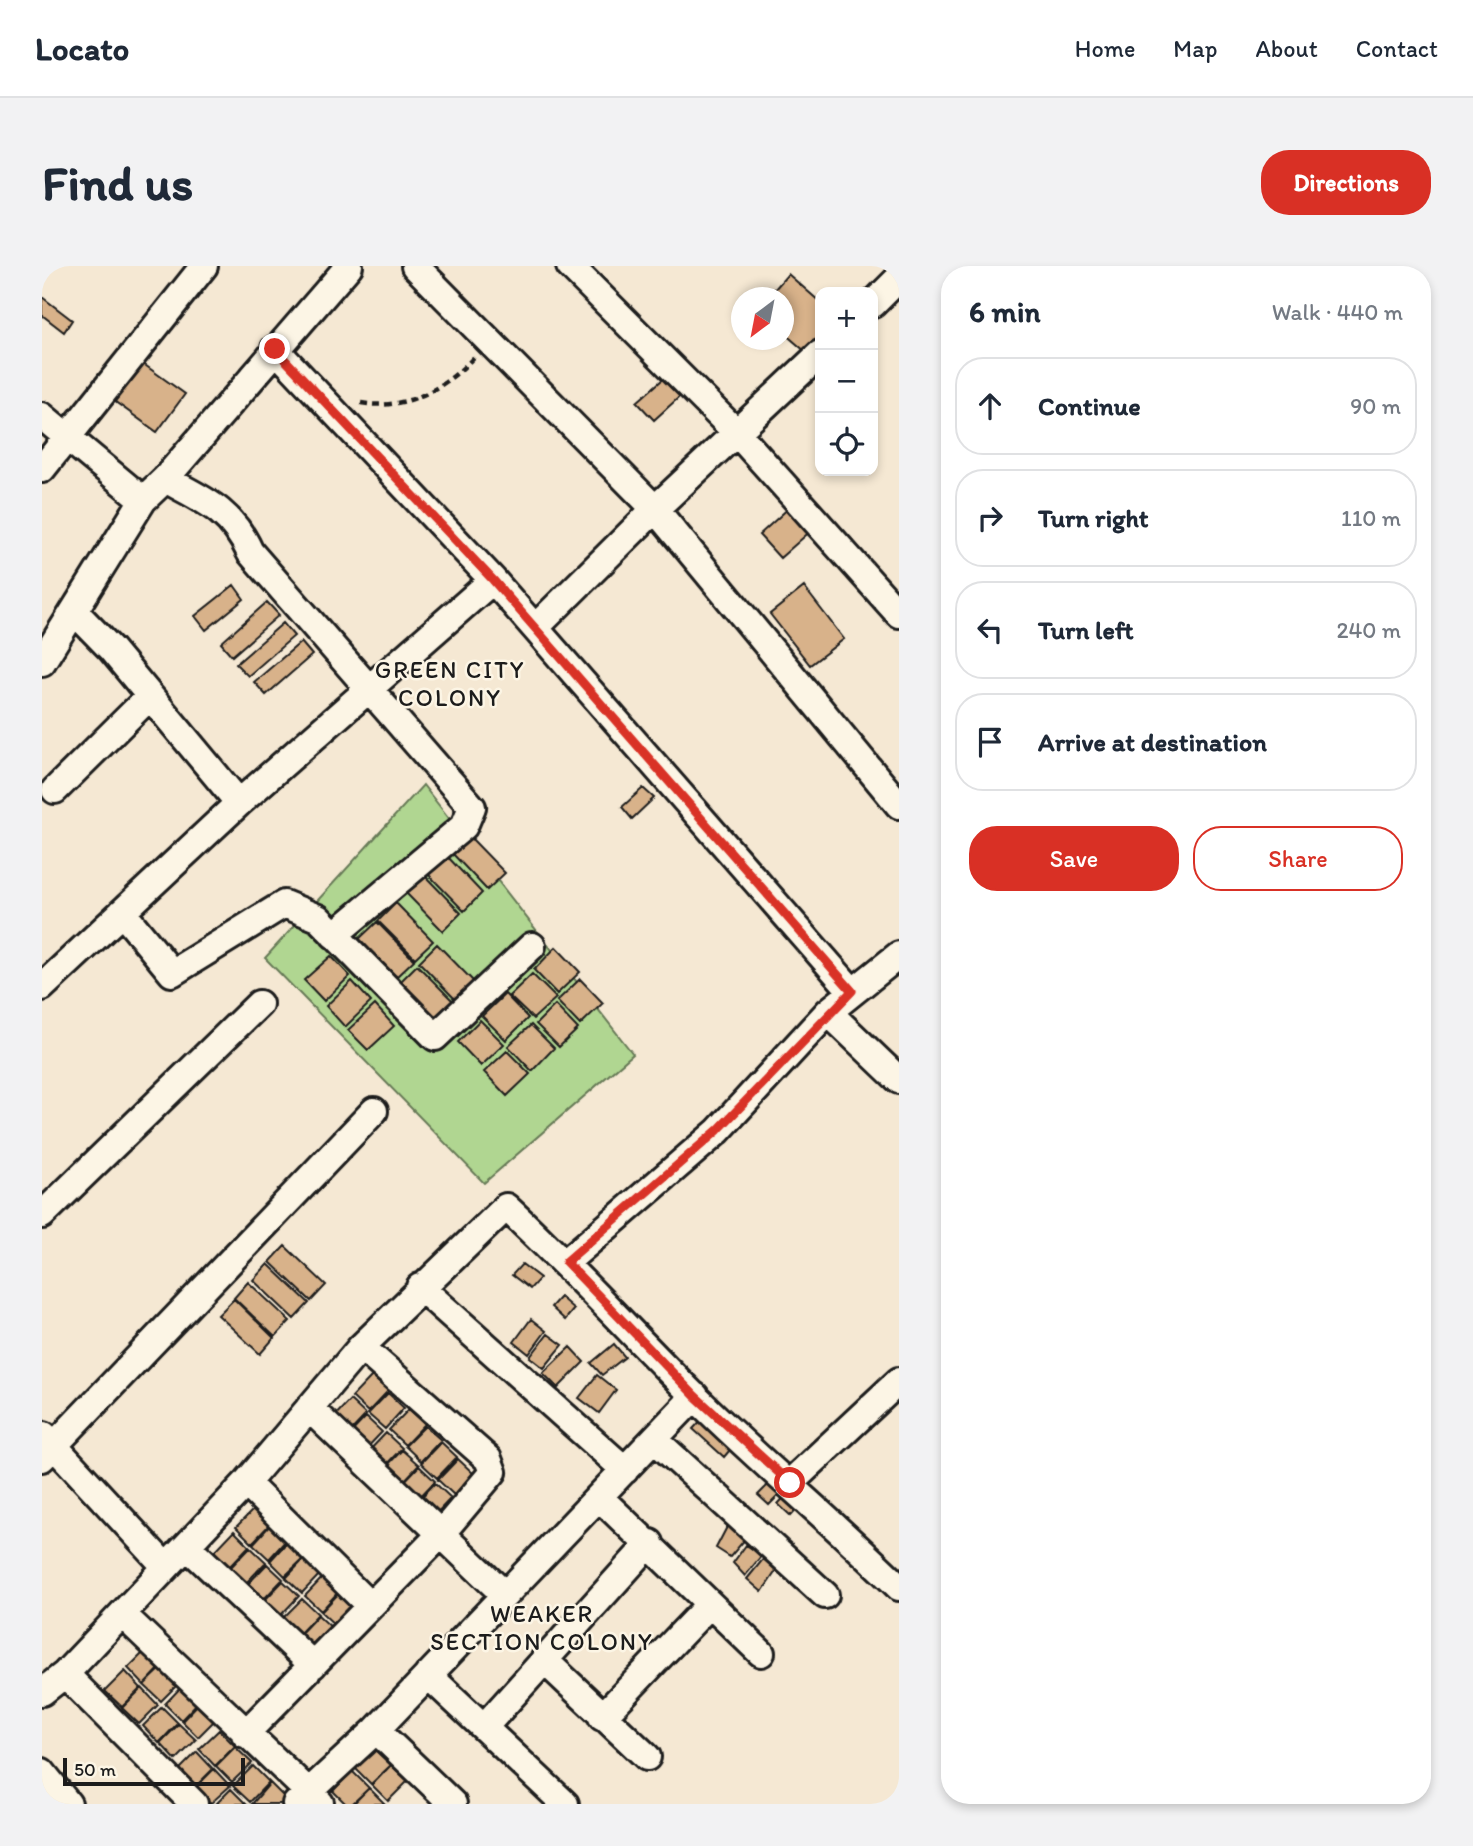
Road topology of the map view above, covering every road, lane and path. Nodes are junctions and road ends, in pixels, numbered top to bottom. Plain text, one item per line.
1 (204, 266) edge
2 (349, 266) edge
3 (415, 266) edge
4 (570, 266) edge
5 (899, 278) edge
6 (878, 299) edge
7 (488, 340) junction
8 (275, 349) junction
9 (815, 359) edge
10 (354, 401) dead end
11 (42, 416) edge
12 (738, 433) junction
13 (69, 436) junction
14 (42, 469) edge
15 (165, 479) junction
16 (143, 500) junction
17 (655, 509) junction
18 (493, 580) junction
19 (75, 611) junction
20 (899, 614) edge
21 (535, 628) junction
22 (42, 662) edge
23 (369, 690) junction
24 (149, 697) junction
25 (55, 790) dead end
26 (239, 803) junction
27 (899, 804) edge
28 (122, 912) junction
29 (334, 934) junction
30 (532, 946) dead end
31 (899, 955) edge
32 (42, 988) edge
33 (852, 991) junction
34 (259, 1004) dead end
35 (828, 1012) junction
36 (899, 1080) edge
37 (374, 1111) dead end
38 (42, 1215) edge
39 (566, 1262) junction
40 (420, 1287) junction
41 (361, 1347) junction
42 (899, 1381) edge
43 (695, 1396) junction
44 (309, 1408) junction
45 (654, 1439) junction
46 (46, 1446) edge
47 (625, 1470) junction
48 (246, 1483) junction
49 (790, 1483) junction
50 (599, 1497) junction
51 (440, 1535) junction
52 (650, 1543) junction
53 (187, 1546) junction
54 (166, 1567) junction
55 (899, 1587) edge
56 (505, 1595) junction
57 (825, 1595) dead end
58 (709, 1605) junction
59 (370, 1606) junction
60 (122, 1614) junction
61 (761, 1653) dead end
62 (544, 1660) junction
63 (313, 1665) junction
64 (428, 1675) junction
65 (49, 1683) edge
66 (602, 1717) junction
67 (485, 1726) junction
68 (376, 1730) junction
69 (245, 1734) junction
70 (647, 1757) dead end
71 (309, 1800) edge
72 (194, 1804) edge
73 (453, 1804) edge
74 (565, 1804) edge

1 - 13 street
2 - 8 street
3 - 7 street
4 - 12 street
5 - 6 street
7 - 10 path
7 - 17 street
8 - 15 street
8 - 18 street
9 - 12 street
11 - 13 street
12 - 17 street
12 - 20 street
13 - 14 street
13 - 16 street
15 - 16 street
15 - 23 street
16 - 19 street
17 - 21 street
17 - 27 street
18 - 21 street
18 - 23 street
19 - 22 street
19 - 24 street
21 - 33 street
23 - 26 street
23 - 29 street
24 - 25 street
24 - 26 street
26 - 28 street
28 - 29 street
28 - 32 street
29 - 30 street
31 - 33 street
33 - 35 street
34 - 38 street
35 - 36 street
35 - 39 street
37 - 46 street
39 - 40 street
39 - 43 street
40 - 41 street
40 - 47 street
41 - 44 street
41 - 51 street
42 - 49 street
43 - 45 street
43 - 49 street
44 - 48 street
44 - 51 street
45 - 47 street
45 - 57 street
46 - 54 street
47 - 50 street
48 - 53 street
48 - 59 street
49 - 55 street
50 - 52 street
50 - 56 street
51 - 56 street
51 - 59 street
52 - 58 street
52 - 62 street
53 - 54 street
53 - 63 street
54 - 60 street
56 - 64 street
58 - 61 street
58 - 66 street
59 - 63 street
60 - 65 street
60 - 69 street
62 - 66 street
62 - 67 street
63 - 69 street
64 - 67 street
64 - 68 street
65 - 72 street
66 - 70 street
67 - 74 street
68 - 71 street
68 - 73 street
69 - 71 street

